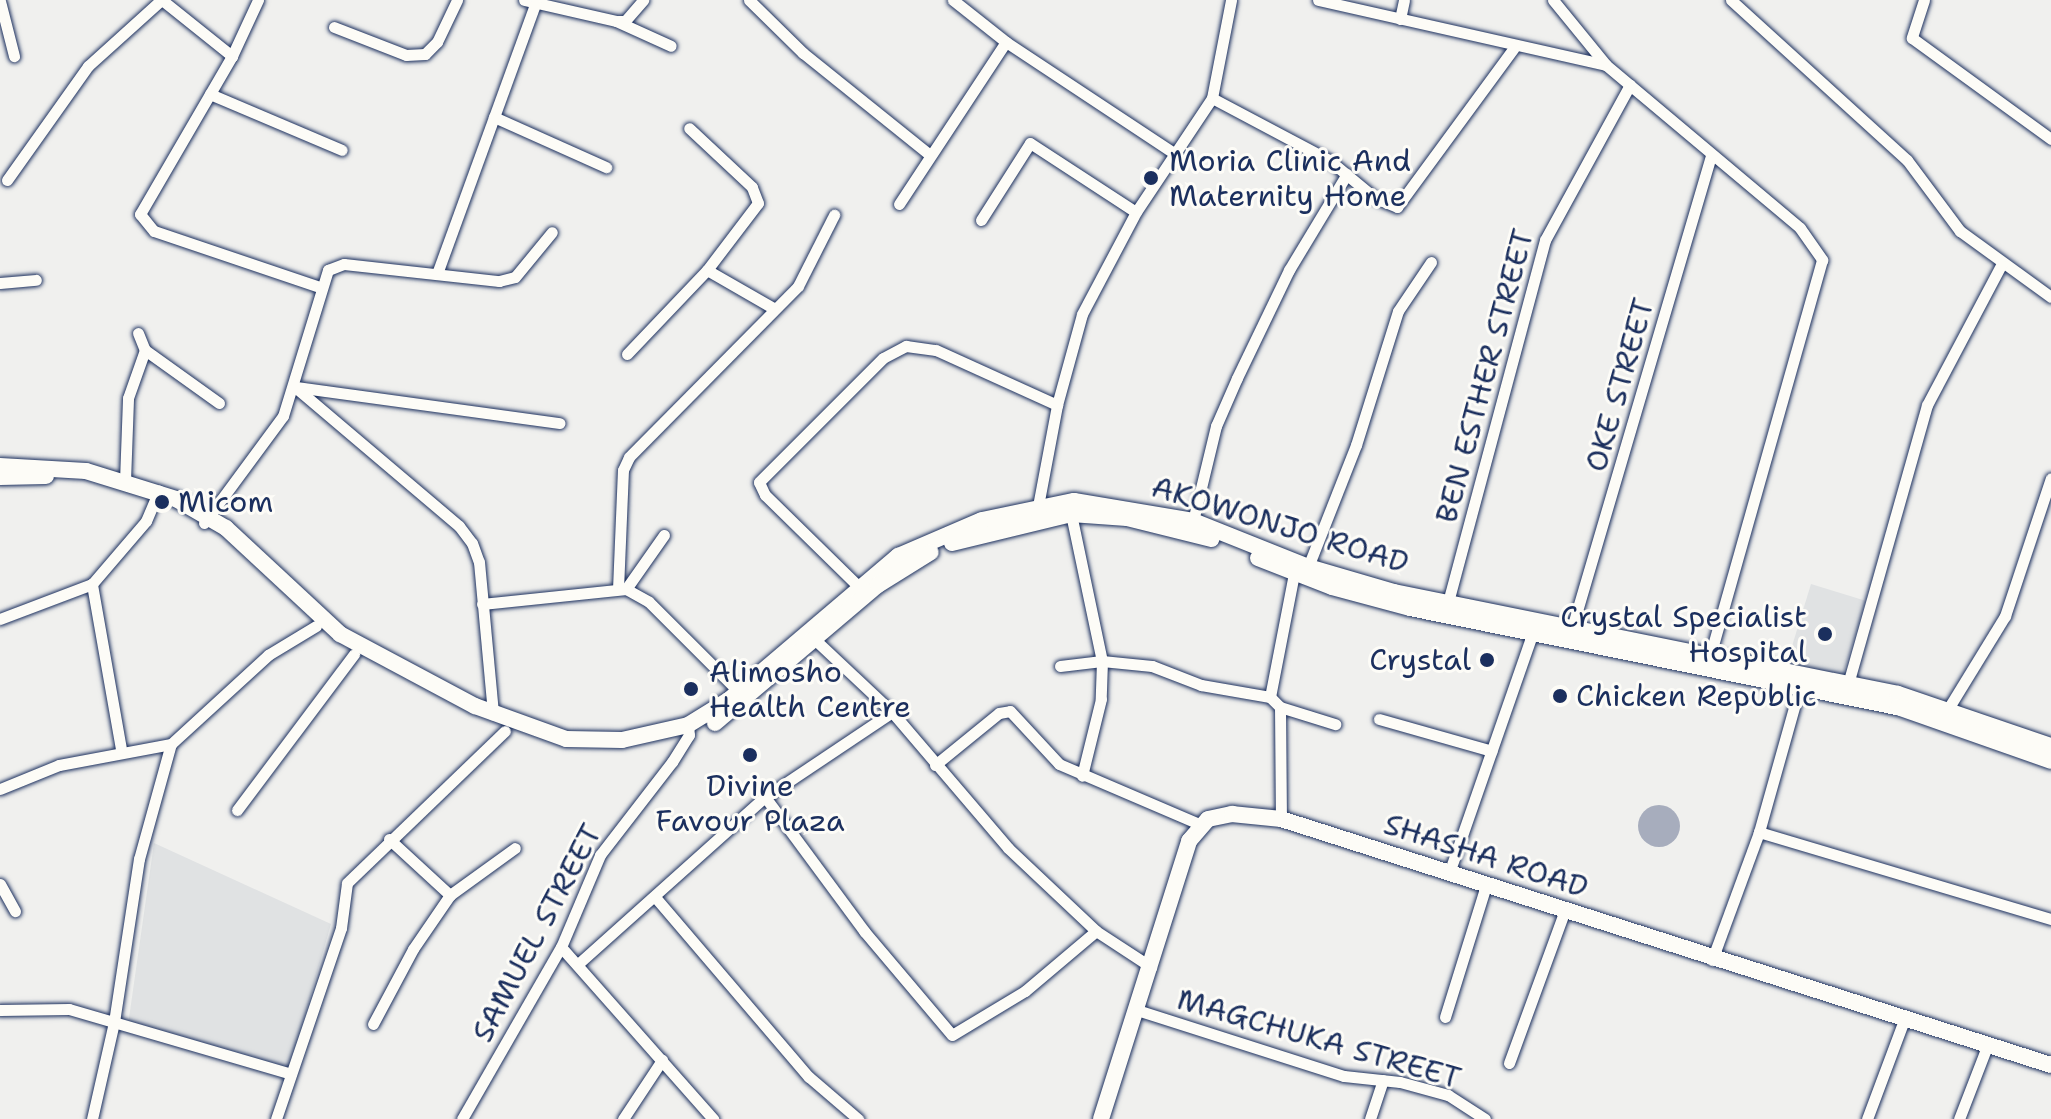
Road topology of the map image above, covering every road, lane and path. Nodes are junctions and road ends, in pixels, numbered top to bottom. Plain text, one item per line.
1 (162, 0) edge
2 (258, 0) edge
3 (457, 0) edge
4 (643, 0) edge
5 (749, 0) edge
6 (953, 0) edge
7 (1231, 0) edge
8 (1318, 0) edge
9 (1404, 0) edge
10 (1572, 0) edge
11 (1731, 0) edge
12 (1924, 0) edge
13 (0, 1) edge
14 (529, 2) edge
15 (550, 2) edge
16 (1556, 4) edge
17 (1400, 19) junction
18 (616, 21) junction
19 (334, 27) dead end
20 (1006, 42) junction
21 (671, 46) dead end
22 (1514, 48) junction
23 (14, 56) dead end
24 (232, 56) junction
25 (1606, 65) junction
26 (1630, 85) junction
27 (210, 94) junction
28 (1212, 98) junction
29 (494, 117) junction
30 (689, 128) dead end
31 (2051, 139) edge
32 (342, 150) dead end
33 (930, 155) junction
34 (1177, 155) junction
35 (1711, 155) junction
36 (606, 167) dead end
37 (1347, 174) junction
38 (7, 180) dead end
39 (899, 204) dead end
40 (1136, 212) junction
41 (834, 215) dead end
42 (981, 220) dead end
43 (552, 232) dead end
44 (1431, 262) dead end
45 (2001, 265) junction
46 (707, 270) junction
47 (438, 271) junction
48 (36, 280) dead end
49 (0, 283) edge
50 (319, 287) junction
51 (2051, 297) edge
52 (773, 308) junction
53 (138, 333) dead end
54 (145, 350) junction
55 (627, 354) dead end
56 (295, 387) junction
57 (219, 403) dead end
58 (1057, 405) junction
59 (560, 423) dead end
60 (0, 466) edge
61 (0, 477) edge
62 (2051, 478) edge
63 (125, 481) junction
64 (158, 496) junction
65 (1038, 506) junction
66 (1071, 514) junction
67 (206, 520) junction
68 (1193, 521) junction
69 (664, 535) dead end
70 (1301, 569) junction
71 (92, 584) junction
72 (858, 586) junction
73 (622, 589) junction
74 (1448, 602) junction
75 (482, 604) junction
76 (0, 619) edge
77 (316, 626) junction
78 (1572, 628) junction
79 (811, 635) junction
80 (1532, 635) junction
81 (1588, 638) junction
82 (1711, 652) junction
83 (354, 654) junction
84 (1102, 661) junction
85 (1060, 666) dead end
86 (1848, 684) junction
87 (1800, 686) junction
88 (739, 692) junction
89 (1270, 697) junction
90 (1280, 707) junction
91 (892, 712) junction
92 (493, 714) junction
93 (1957, 717) junction
94 (1379, 719) dead end
95 (1335, 724) dead end
96 (689, 730) junction
97 (505, 731) junction
98 (171, 744) junction
99 (2051, 746) edge
100 (121, 749) junction
101 (1492, 751) junction
102 (2051, 761) edge
103 (935, 765) junction
104 (1082, 776) junction
105 (0, 789) edge
106 (765, 797) junction
107 (237, 810) dead end
108 (1281, 819) junction
109 (1201, 825) junction
110 (1759, 832) junction
111 (389, 839) junction
112 (515, 848) dead end
113 (1449, 873) junction
114 (0, 884) edge
115 (1486, 885) junction
116 (450, 895) junction
117 (655, 897) junction
118 (1565, 910) junction
119 (15, 911) dead end
120 (2051, 919) edge
121 (1096, 931) junction
122 (561, 947) junction
123 (1712, 960) junction
124 (578, 964) junction
125 (1151, 967) junction
126 (0, 1010) edge
127 (1137, 1010) junction
128 (1445, 1017) dead end
129 (1904, 1020) junction
130 (114, 1022) junction
131 (373, 1024) dead end
132 (1988, 1044) junction
133 (662, 1060) junction
134 (1509, 1063) dead end
135 (2051, 1065) edge
136 (291, 1074) junction
137 (1383, 1080) junction
138 (92, 1119) edge
139 (276, 1119) edge
140 (462, 1119) edge
141 (623, 1119) edge
142 (713, 1119) edge
143 (858, 1119) edge
144 (1101, 1119) edge
145 (1370, 1119) edge
146 (1485, 1119) edge
147 (1867, 1119) edge
148 (1959, 1119) edge

1 - 24 street
1 - 38 street
2 - 24 street
3 - 19 street
4 - 18 street
5 - 33 street
6 - 20 street
7 - 28 street
8 - 17 street
9 - 17 street
10 - 16 street
11 - 45 street
12 - 31 street
13 - 23 street
14 - 15 street
14 - 29 street
15 - 18 street
16 - 25 street
17 - 22 street
18 - 21 street
20 - 33 street
20 - 34 street
22 - 25 street
22 - 37 street
24 - 27 street
25 - 26 street
26 - 35 street
26 - 74 street, BEN ESTHER STREET
27 - 32 street
27 - 50 street
28 - 34 street
28 - 37 street
29 - 36 street
29 - 47 street
30 - 46 street
33 - 39 street
34 - 40 street
35 - 78 street, OKE STREET
35 - 82 street
37 - 68 street
40 - 42 street
40 - 58 street
41 - 52 street
43 - 47 street
44 - 70 street
45 - 51 street
45 - 86 street
46 - 52 street
46 - 55 street
47 - 50 street
48 - 49 street
50 - 56 street
52 - 73 street
53 - 54 street
54 - 57 street
54 - 63 street
56 - 59 street
56 - 67 street
56 - 75 street
58 - 65 street
58 - 72 street
60 - 63 main road, AKOWONJO ROAD
61 - 64 main road, AKOWONJO ROAD
62 - 93 street
63 - 64 main road, AKOWONJO ROAD
64 - 67 main road, AKOWONJO ROAD
64 - 71 street
65 - 68 main road, AKOWONJO ROAD
65 - 72 main road, AKOWONJO ROAD
66 - 70 main road, AKOWONJO ROAD
66 - 79 main road, AKOWONJO ROAD
66 - 84 street
67 - 77 main road, AKOWONJO ROAD
67 - 92 main road, AKOWONJO ROAD
68 - 70 main road, AKOWONJO ROAD
69 - 73 street
70 - 74 main road, AKOWONJO ROAD
70 - 80 main road, AKOWONJO ROAD
70 - 89 street
71 - 76 street
71 - 100 street
72 - 79 main road, AKOWONJO ROAD
73 - 75 street
73 - 88 street
74 - 78 main road, AKOWONJO ROAD
75 - 92 street
77 - 83 main road, AKOWONJO ROAD
77 - 98 street
78 - 81 main road, AKOWONJO ROAD
79 - 88 main road, AKOWONJO ROAD
79 - 91 street
79 - 96 main road, AKOWONJO ROAD
80 - 81 main road, AKOWONJO ROAD
80 - 101 street
81 - 82 main road, AKOWONJO ROAD
81 - 87 main road, AKOWONJO ROAD
82 - 86 main road, AKOWONJO ROAD
83 - 97 main road, AKOWONJO ROAD
83 - 107 street
84 - 85 street
84 - 89 street
84 - 104 street
86 - 93 main road, AKOWONJO ROAD
87 - 93 main road, AKOWONJO ROAD
87 - 110 street
88 - 96 main road, AKOWONJO ROAD
89 - 90 street
90 - 95 street
90 - 108 street
91 - 103 street
91 - 106 street
92 - 96 main road, AKOWONJO ROAD
93 - 99 main road, AKOWONJO ROAD
93 - 102 main road, AKOWONJO ROAD
94 - 101 street
96 - 97 main road, AKOWONJO ROAD
96 - 122 street, SAMUEL STREET
97 - 111 street
98 - 100 street
98 - 130 street
100 - 105 street
101 - 113 street
103 - 104 street
103 - 121 street
104 - 109 street
106 - 117 street
106 - 121 street
108 - 109 main road, SHASHA ROAD
108 - 113 main road, SHASHA ROAD
109 - 125 main road
110 - 120 street
110 - 123 street
111 - 116 street
111 - 136 street
112 - 116 street
113 - 115 main road, SHASHA ROAD
114 - 119 street
115 - 118 main road, SHASHA ROAD
115 - 128 street
116 - 131 street
117 - 124 street
117 - 143 street
118 - 123 main road, SHASHA ROAD
118 - 134 street
121 - 125 street
122 - 124 street
122 - 140 street, SAMUEL STREET
123 - 129 main road, SHASHA ROAD
124 - 133 street
125 - 127 main road
126 - 130 street
127 - 137 street, MAGCHUKA STREET
127 - 144 main road
129 - 132 main road, SHASHA ROAD
129 - 147 street
130 - 136 street
130 - 138 street
132 - 135 main road, SHASHA ROAD
132 - 148 street
133 - 141 street
133 - 142 street
136 - 139 street
137 - 145 street
137 - 146 street, MAGCHUKA STREET

